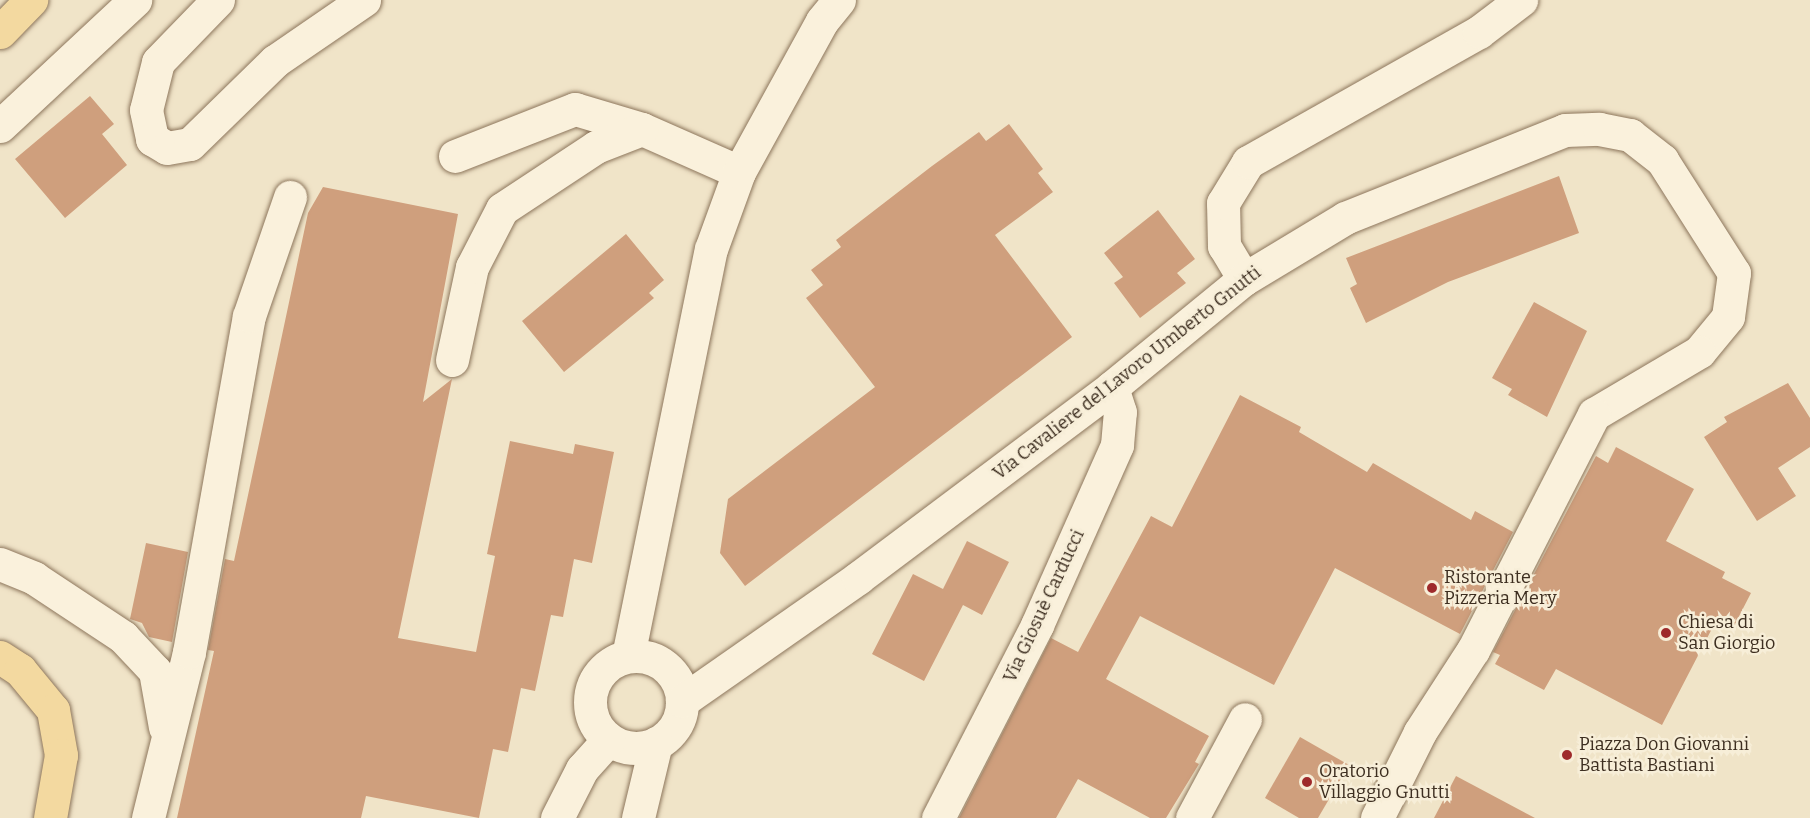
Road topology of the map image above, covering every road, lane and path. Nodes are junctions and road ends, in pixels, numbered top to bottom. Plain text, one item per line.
1 (31, 0) edge
2 (135, 0) edge
3 (218, 0) edge
4 (364, 0) edge
5 (840, 0) edge
6 (1521, 0) edge
7 (0, 32) edge
8 (0, 126) edge
9 (642, 129) junction
10 (455, 156) dead end
11 (739, 172) junction
12 (290, 196) dead end
13 (1244, 279) junction
14 (452, 360) dead end
15 (1112, 387) junction
16 (0, 564) edge
17 (628, 656) junction
18 (0, 657) edge
19 (682, 700) junction
20 (1245, 719) dead end
21 (167, 738) junction
22 (609, 739) junction
23 (656, 743) junction
24 (50, 818) edge
25 (148, 818) edge
26 (557, 818) edge
27 (638, 818) edge
28 (938, 818) edge
29 (1192, 818) edge
30 (1377, 818) edge

1 - 7 main road
2 - 8 street
3 - 4 street
5 - 11 street
6 - 13 street
9 - 10 street
9 - 11 street
9 - 14 street
11 - 17 street
12 - 21 street
13 - 15 street, Via Cavaliere del Lavoro Umberto Gnutti
13 - 30 street, Via Cavaliere del Lavoro Umberto Gnutti
15 - 19 street, Via Cavaliere del Lavoro Umberto Gnutti
15 - 28 street, Via Giosuè Carducci
16 - 21 street
17 - 19 street
17 - 22 street
18 - 24 main road
19 - 23 street
20 - 29 street
21 - 25 street
22 - 23 street
22 - 26 street
23 - 27 street

